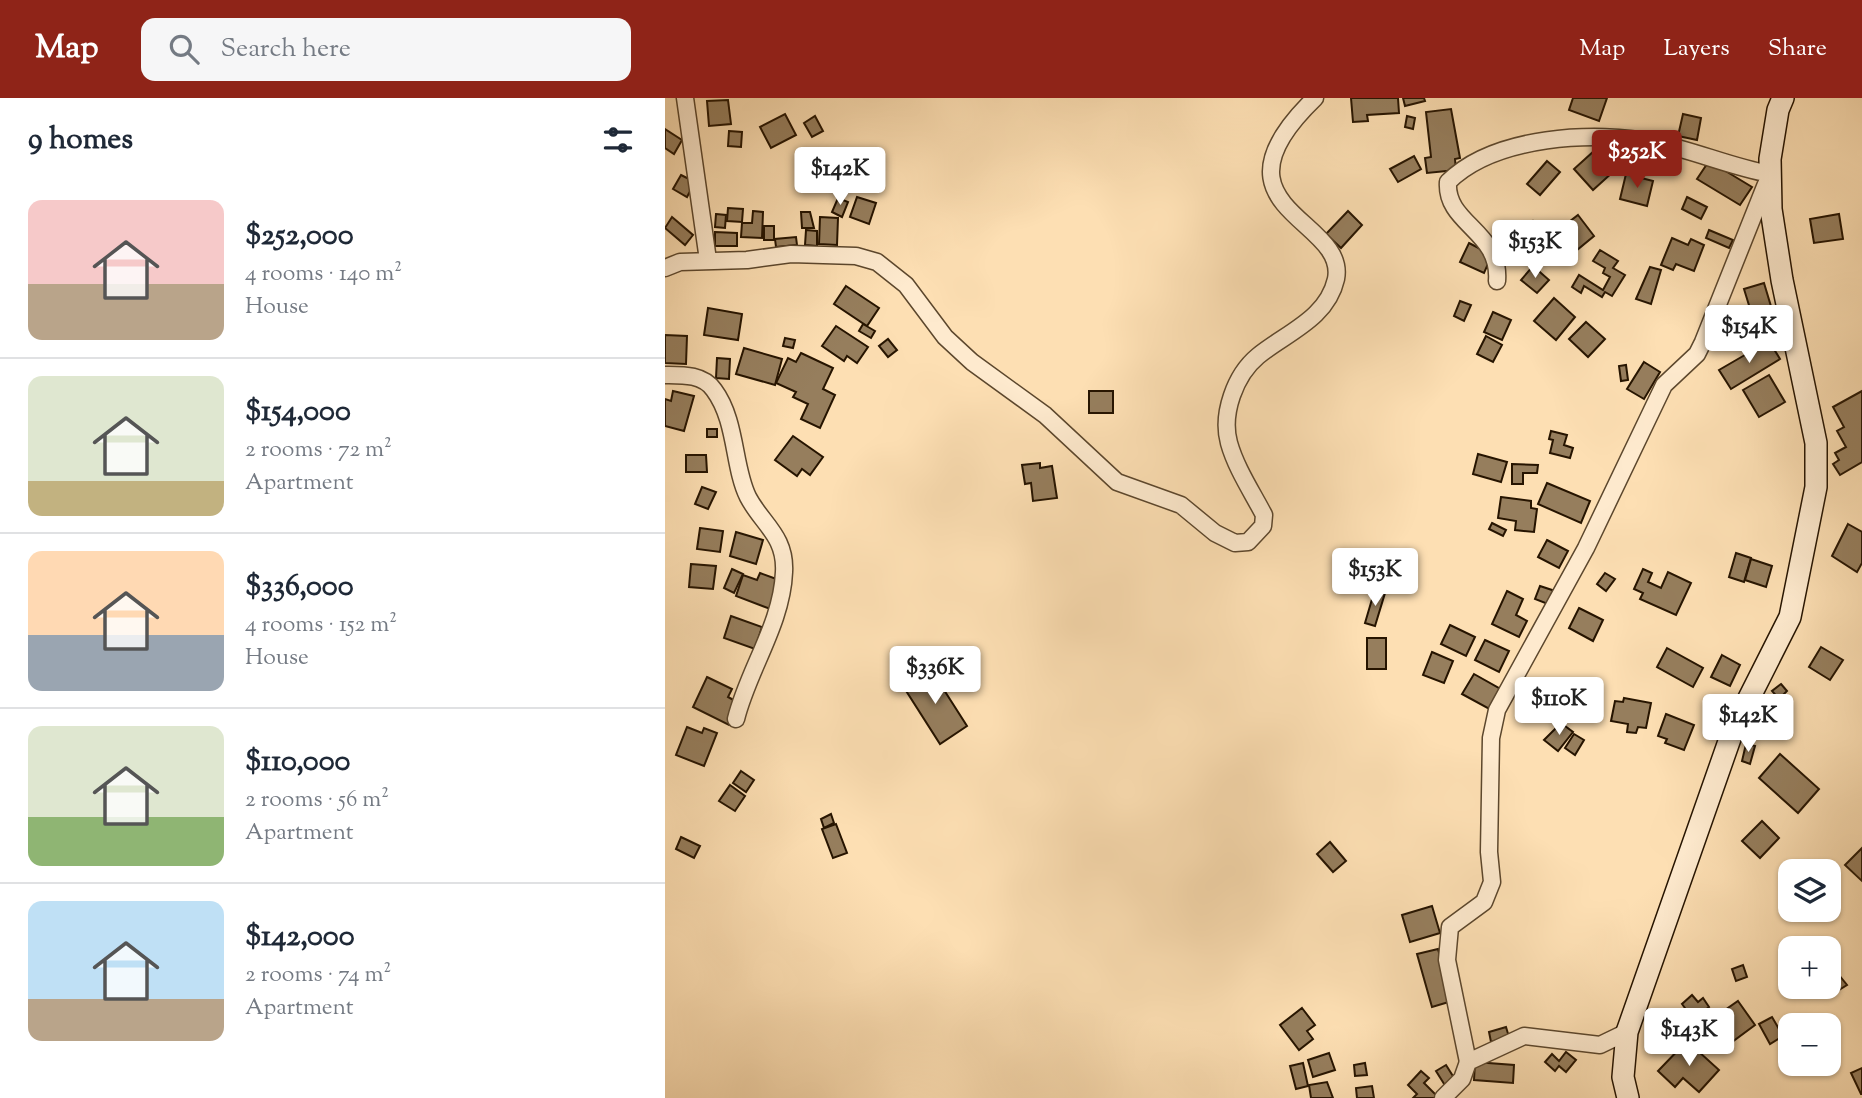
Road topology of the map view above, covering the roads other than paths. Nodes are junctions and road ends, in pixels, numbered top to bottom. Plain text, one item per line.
1 (685, 98) edge
2 (1315, 98) edge
3 (1783, 98) edge
4 (1770, 174) junction
5 (708, 260) junction
6 (665, 268) edge
7 (1497, 281) dead end
8 (665, 375) edge
9 (736, 719) dead end
10 (1627, 1032) junction
11 (1468, 1062) junction
12 (1443, 1098) edge
13 (1627, 1098) edge

1 - 5 street
2 - 5 street
3 - 4 street
4 - 7 street
4 - 10 street
4 - 11 street
5 - 6 street
8 - 9 street
10 - 11 street
10 - 13 street
11 - 12 street

